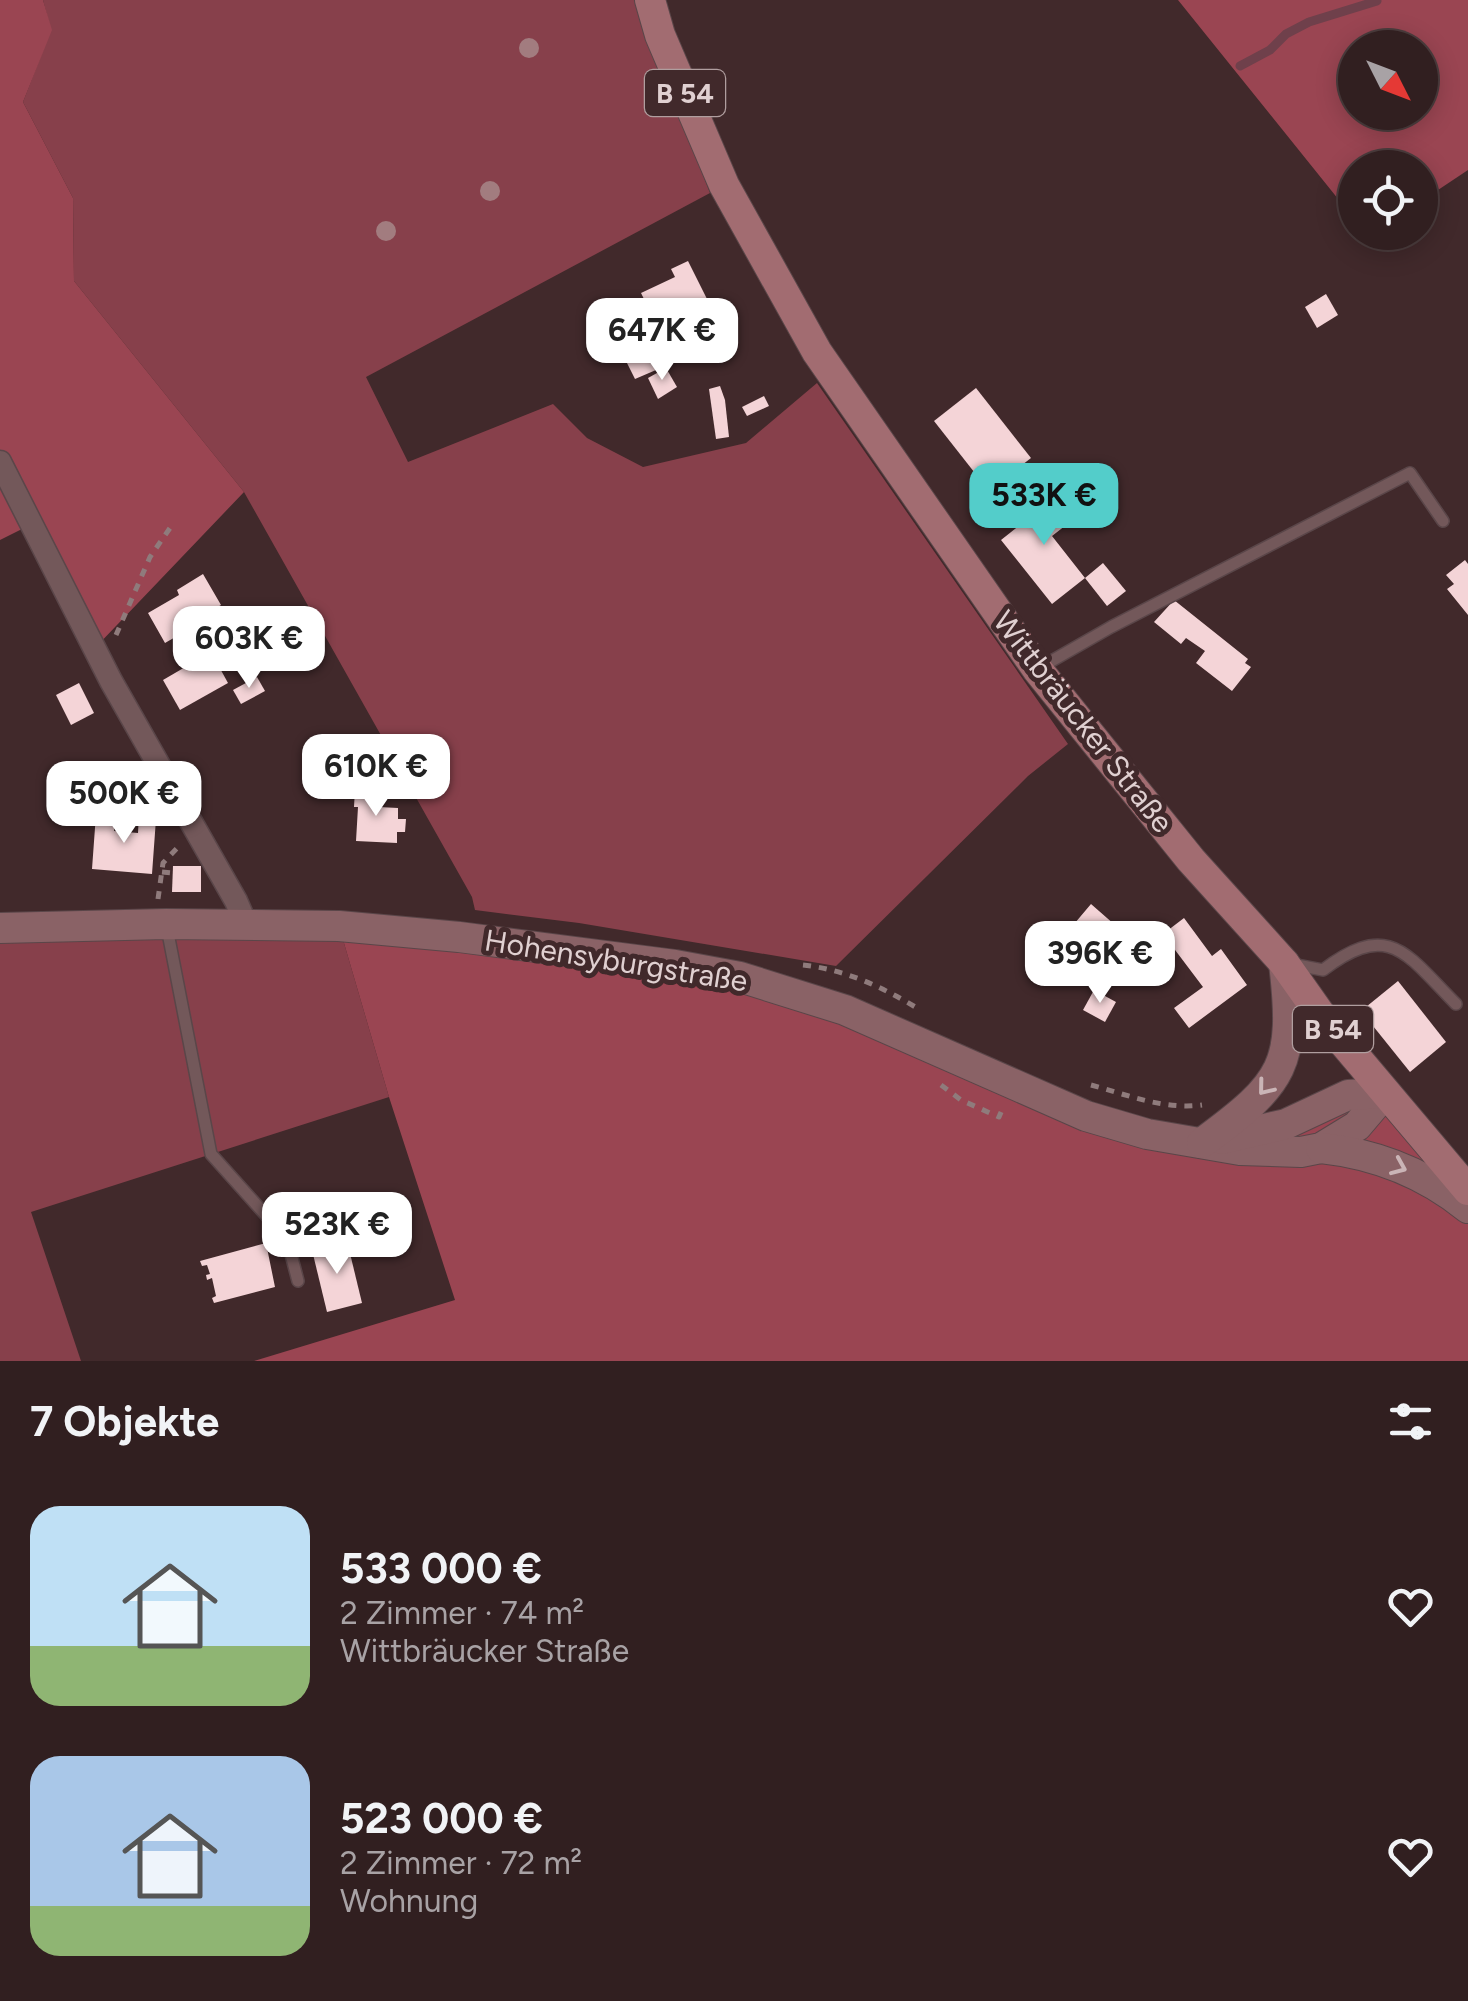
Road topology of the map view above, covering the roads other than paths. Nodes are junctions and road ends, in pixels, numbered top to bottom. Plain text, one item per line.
1 (650, 0) edge
2 (0, 462) edge
3 (1443, 521) dead end
4 (1037, 669) junction
5 (160, 924) junction
6 (246, 924) junction
7 (0, 928) edge
8 (1284, 963) junction
9 (1456, 1004) dead end
10 (1386, 1093) junction
11 (1202, 1143) junction
12 (1321, 1148) junction
13 (1468, 1190) edge
14 (1468, 1208) edge
15 (298, 1281) dead end

1 - 4 main road, Wittbräucker Straße / B 54
2 - 6 street
3 - 4 lane
4 - 8 main road, Wittbräucker Straße / B 54
5 - 6 main road, Hohensyburgstraße
5 - 7 main road, Hohensyburgstraße
5 - 15 lane
6 - 11 main road, Hohensyburgstraße
8 - 9 lane
8 - 10 main road, Wittbräucker Straße / B 54
8 -> 11 main road, B 54
10 - 11 main road, Hohensyburgstraße
10 - 12 main road, Hohensyburgstraße
10 - 13 main road, Wittbräucker Straße / B 54
11 - 12 main road, Hohensyburgstraße
12 -> 14 main road

